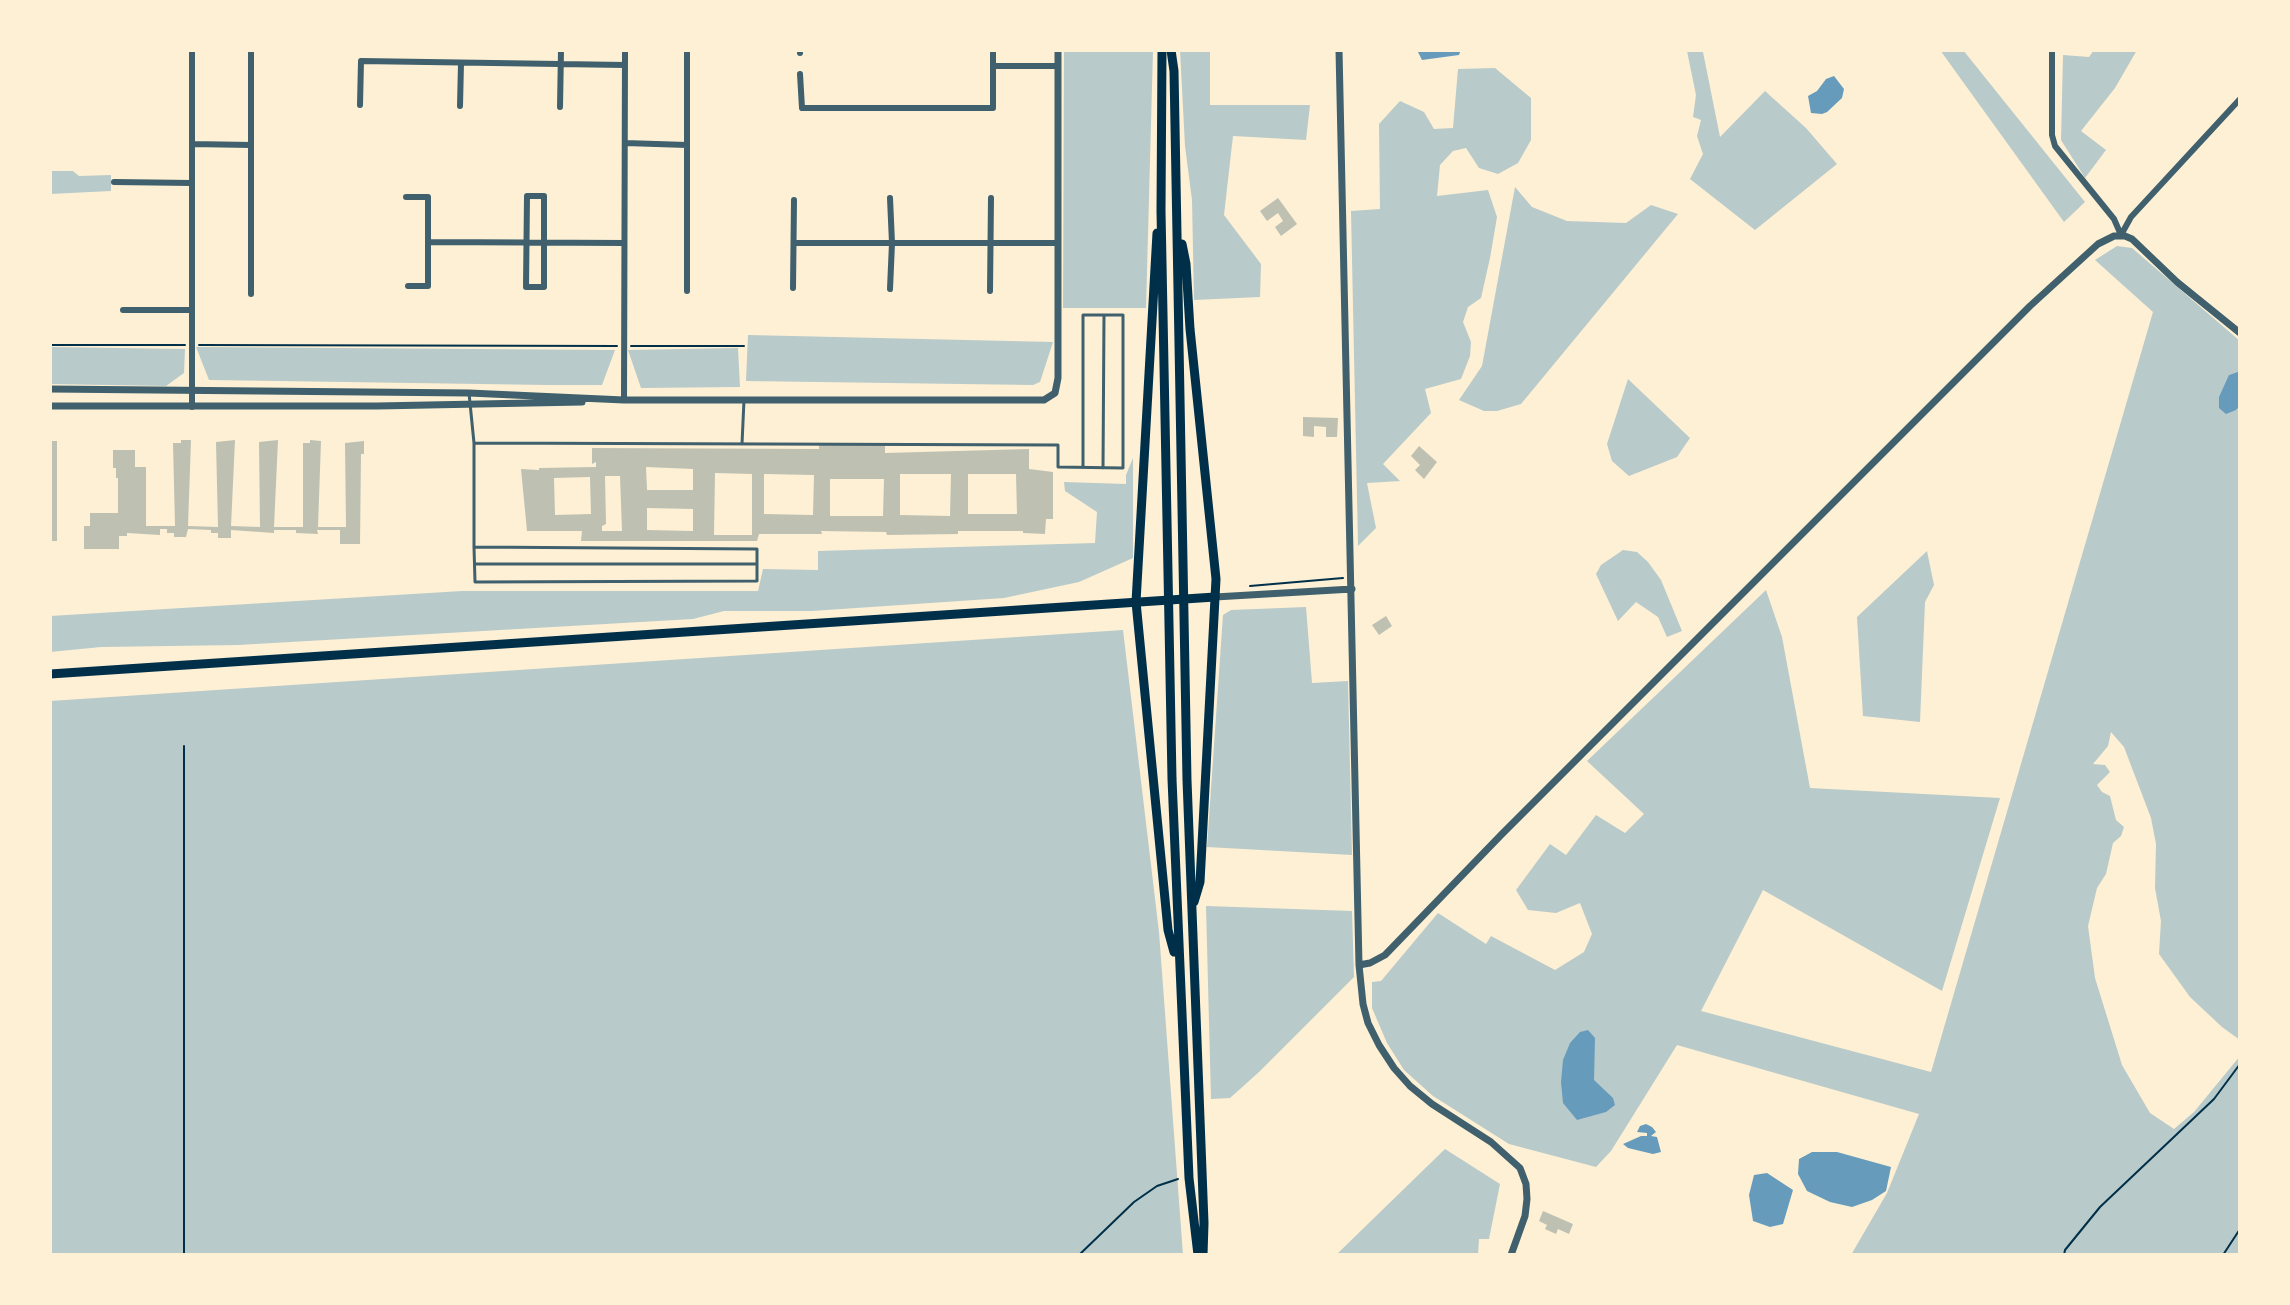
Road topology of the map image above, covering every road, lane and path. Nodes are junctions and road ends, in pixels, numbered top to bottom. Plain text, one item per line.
1 (192, 50) edge
2 (251, 50) edge
3 (561, 50) edge
4 (625, 50) edge
5 (687, 50) edge
6 (993, 50) edge
7 (1058, 50) edge
8 (1162, 50) edge
9 (1171, 50) edge
10 (1339, 50) edge
11 (2052, 50) edge
12 (461, 63) junction
13 (561, 64) junction
14 (625, 65) junction
15 (993, 66) junction
16 (1058, 66) junction
17 (800, 74) dead end
18 (2240, 99) edge
19 (360, 105) dead end
20 (460, 106) dead end
21 (560, 107) dead end
22 (625, 143) junction
23 (192, 144) junction
24 (251, 145) junction
25 (687, 145) junction
26 (114, 182) dead end
27 (192, 183) junction
28 (406, 197) dead end
29 (890, 198) dead end
30 (991, 198) dead end
31 (794, 200) dead end
32 (1161, 211) junction
33 (1177, 221) junction
34 (2121, 235) junction
35 (428, 242) junction
36 (526, 243) junction
37 (544, 243) junction
38 (624, 243) junction
39 (795, 243) junction
40 (892, 243) junction
41 (1057, 243) junction
42 (992, 244) junction
43 (408, 286) dead end
44 (793, 288) dead end
45 (890, 289) dead end
46 (687, 291) dead end
47 (990, 291) dead end
48 (251, 294) dead end
49 (123, 310) dead end
50 (192, 310) junction
51 (1104, 315) junction
52 (2240, 333) edge
53 (50, 345) edge
54 (167, 345) dead end
55 (215, 345) dead end
56 (599, 346) dead end
57 (647, 346) dead end
58 (744, 346) dead end
59 (50, 389) edge
60 (192, 390) junction
61 (469, 393) junction
62 (608, 400) junction
63 (624, 400) junction
64 (744, 400) junction
65 (470, 405) junction
66 (50, 406) edge
67 (192, 407) junction
68 (474, 443) junction
69 (742, 444) junction
70 (1083, 467) junction
71 (1103, 468) junction
72 (474, 547) junction
73 (475, 564) junction
74 (757, 564) junction
75 (1352, 577) junction
76 (1242, 586) dead end
77 (1352, 589) junction
78 (1211, 597) junction
79 (1140, 602) junction
80 (50, 674) edge
81 (184, 746) dead end
82 (1192, 911) junction
83 (1359, 965) junction
84 (1179, 968) junction
85 (2240, 1064) edge
86 (2235, 1069) junction
87 (2240, 1074) edge
88 (1189, 1178) junction
89 (2240, 1229) edge
90 (184, 1255) edge
91 (1079, 1255) edge
92 (1200, 1255) edge
93 (1511, 1255) edge
94 (2064, 1255) edge
95 (2223, 1255) edge

1 - 23 street
2 - 24 street
3 - 13 street
4 - 14 street
5 - 25 street
6 - 15 street
7 - 16 street
8 - 32 main road
9 - 33 main road
10 - 75 street
11 - 34 street
12 - 13 street
12 - 19 street
12 - 20 street
13 - 14 street
13 - 21 street
14 - 22 street
15 - 16 street
15 - 17 street
16 - 41 street
18 - 34 street
22 - 25 street
22 - 38 street
23 - 24 street
23 - 27 street
24 - 48 street
25 - 46 street
26 - 27 street
27 - 50 street
28 - 35 street
29 - 40 street
30 - 42 street
31 - 39 street
32 - 79 main road
32 - 84 main road
33 - 78 main road
33 - 82 main road
34 - 52 street
34 - 83 street
35 - 36 street
35 - 43 street
36 - 37 street
36 - 37 street
36 - 37 street
37 - 38 street
38 - 63 street
39 - 40 street
39 - 44 street
40 - 42 street
40 - 45 street
41 - 42 street
41 - 64 street
42 - 47 street
49 - 50 street
50 - 60 street
51 - 70 lane
51 - 71 lane
51 - 71 lane
53 - 54 path
55 - 56 path
57 - 58 path
59 - 60 street
60 - 61 street
60 - 67 street
61 - 62 street
61 - 65 lane
62 - 63 street
62 - 65 street
63 - 64 street
64 - 69 lane
65 - 67 street
65 - 68 lane
66 - 67 street
68 - 69 lane
68 - 72 lane
69 - 70 lane
70 - 71 lane
72 - 73 lane
72 - 74 lane
73 - 74 lane
73 - 74 lane
75 - 76 path
75 - 77 street
77 - 78 street
77 - 83 street
78 - 79 main road
78 - 82 main road
79 - 80 main road
79 - 84 main road
81 - 90 path
82 - 92 main road
83 - 93 street
84 - 88 main road
85 - 86 path
86 - 87 path
86 - 94 path
88 - 91 path
88 - 92 main road
89 - 95 path

